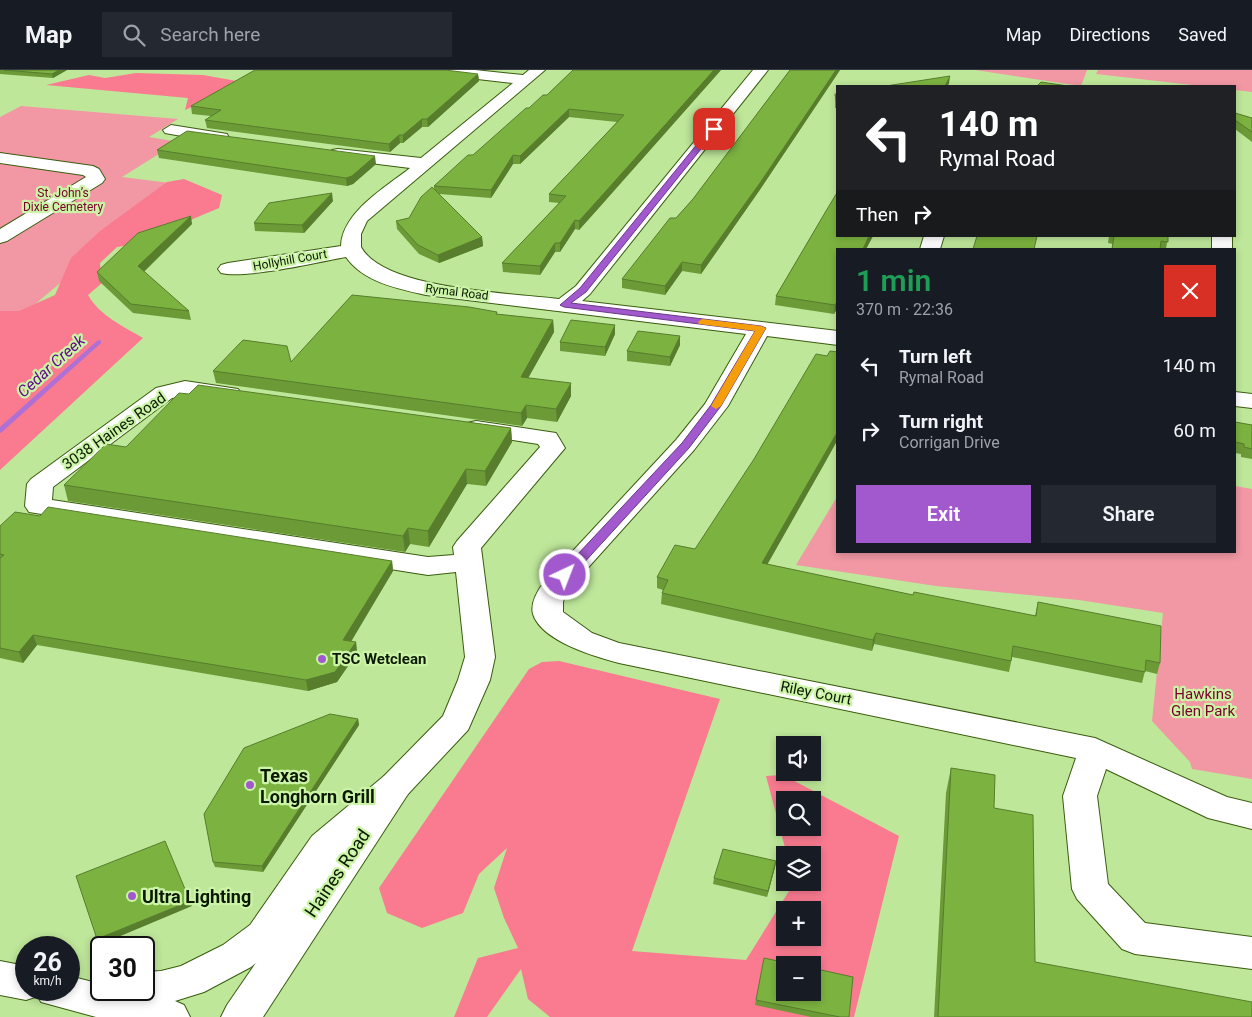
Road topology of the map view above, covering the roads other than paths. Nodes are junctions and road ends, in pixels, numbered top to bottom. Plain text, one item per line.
1 (434, 70) edge
2 (761, 70) edge
3 (531, 75) edge
4 (171, 130) dead end
5 (236, 141) edge
6 (324, 152) edge
7 (0, 158) edge
8 (424, 164) junction
9 (0, 237) edge
10 (352, 250) junction
11 (228, 269) dead end
12 (564, 305) junction
13 (761, 328) junction
14 (836, 338) edge
15 (254, 398) edge
16 (1236, 399) edge
17 (1252, 401) edge
18 (449, 425) edge
19 (468, 562) junction
20 (1095, 750) junction
21 (396, 785) junction
22 (1252, 816) edge
23 (1252, 953) edge
24 (0, 978) edge
25 (15, 981) edge
26 (155, 988) edge
27 (80, 996) edge
28 (170, 1017) edge
29 (241, 1017) edge

1 - 3 street
2 - 12 street
3 - 8 street
4 - 5 street
6 - 8 street
7 - 9 street
8 - 10 street
10 - 11 street, Hollyhill Court
10 - 12 street, Rymal Road
12 - 13 street, Rymal Road
13 - 14 street, Rymal Road
13 - 20 street, Riley Court
15 - 19 street, 3038 Haines Road
16 - 17 street
18 - 19 street
19 - 21 street, Haines Road
20 - 22 street, Riley Court
20 - 23 street
21 - 26 street
21 - 29 street, Haines Road
24 - 25 street
27 - 28 street

